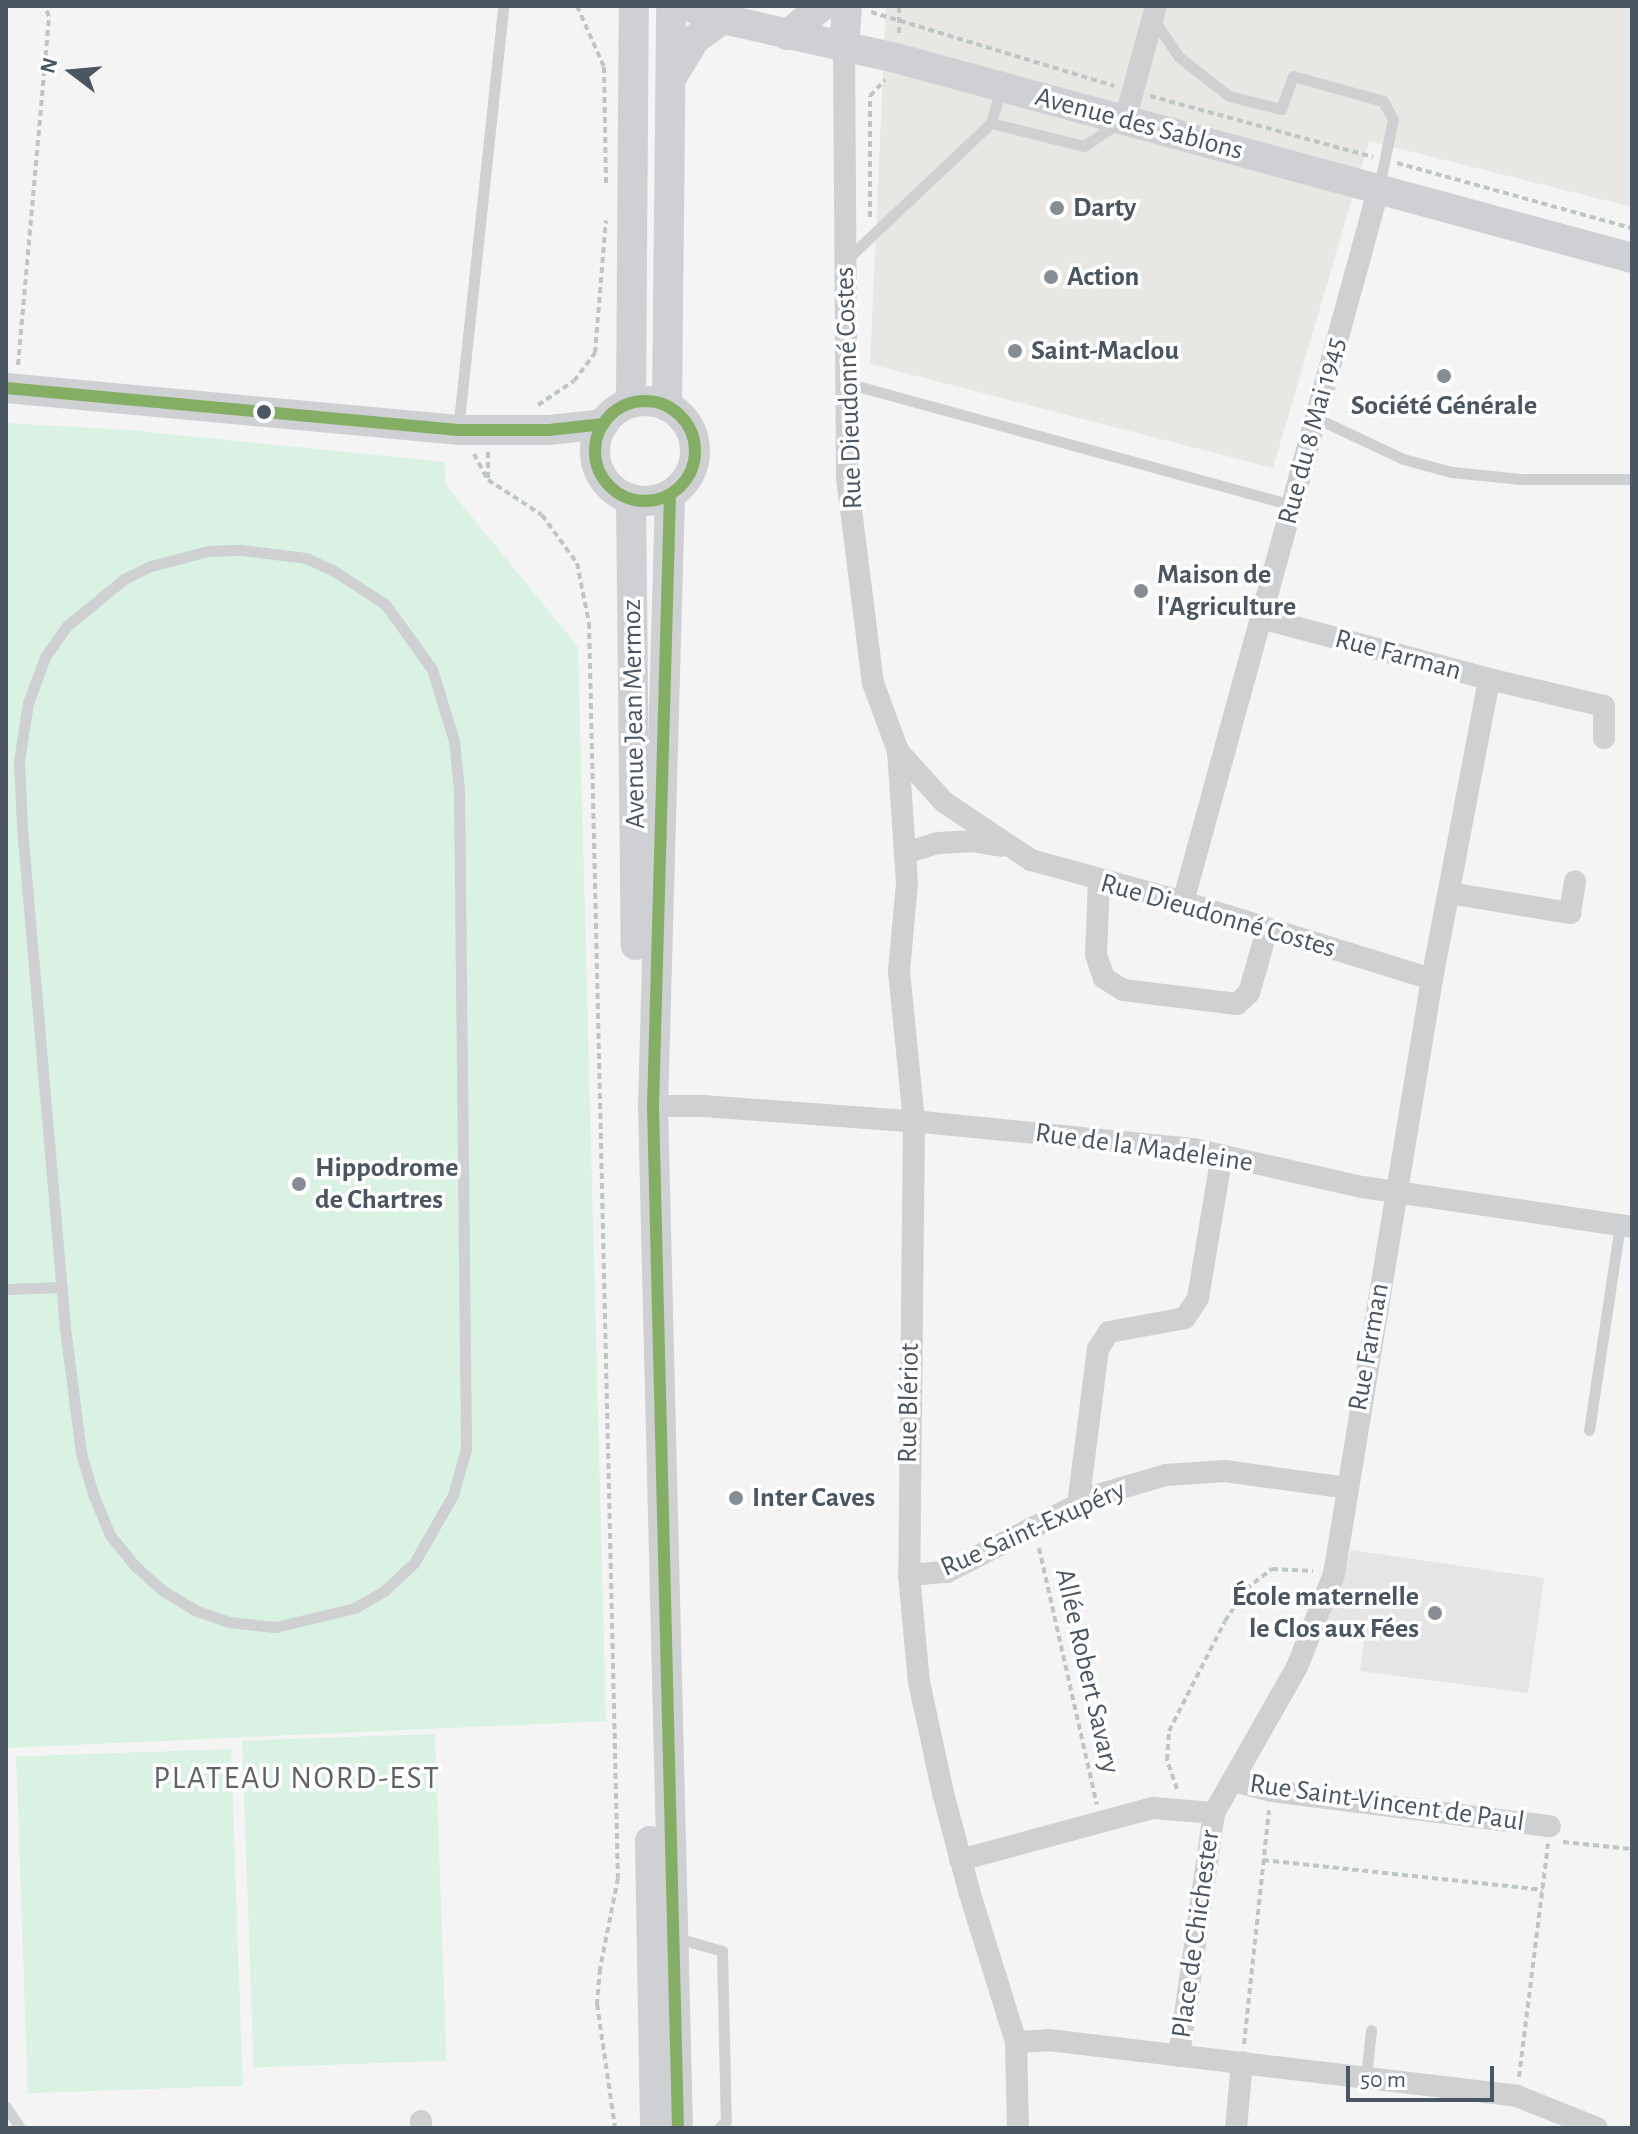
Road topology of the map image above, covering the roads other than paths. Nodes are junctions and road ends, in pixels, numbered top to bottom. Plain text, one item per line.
1 (503, 6) edge
2 (634, 6) edge
3 (671, 6) edge
4 (687, 6) edge
5 (822, 6) edge
6 (847, 6) edge
7 (1155, 12) edge
8 (723, 19) junction
9 (787, 35) junction
10 (844, 48) junction
11 (671, 79) junction
12 (1002, 86) junction
13 (1128, 106) junction
14 (991, 123) junction
15 (1378, 191) junction
16 (1632, 258) edge
17 (846, 260) junction
18 (846, 383) junction
19 (11, 388) edge
20 (631, 403) junction
21 (667, 406) junction
22 (1316, 418) junction
23 (604, 424) junction
24 (473, 431) junction
25 (596, 460) junction
26 (1632, 479) edge
27 (670, 495) junction
28 (631, 499) junction
29 (1292, 505) junction
30 (1261, 618) junction
31 (1489, 679) junction
32 (1604, 738) dead end
33 (898, 751) junction
34 (944, 802) junction
35 (903, 819) junction
36 (1007, 847) junction
37 (905, 853) junction
38 (1099, 881) junction
39 (1575, 881) dead end
40 (1449, 893) junction
41 (1183, 902) junction
42 (1267, 930) junction
43 (1432, 979) junction
44 (653, 1106) junction
45 (914, 1122) junction
46 (1222, 1155) junction
47 (1397, 1193) junction
48 (1628, 1222) edge
49 (62, 1287) junction
50 (6, 1289) edge
51 (1589, 1430) dead end
52 (1347, 1488) junction
53 (1078, 1505) junction
54 (909, 1575) junction
55 (1234, 1781) junction
56 (1214, 1813) junction
57 (1550, 1826) dead end
58 (960, 1860) junction
59 (673, 1937) junction
60 (1371, 2030) dead end
61 (1016, 2042) junction
62 (1179, 2056) junction
63 (1242, 2062) junction
64 (1366, 2077) junction
65 (6, 2107) edge
66 (20, 2128) edge
67 (655, 2128) edge
68 (678, 2128) edge
69 (719, 2128) edge
70 (1018, 2128) edge
71 (1236, 2128) edge
72 (1597, 2128) edge

1 - 24 lane
2 - 20 main road
3 - 11 main road
4 - 8 main road, Avenue des Sablons
5 - 9 main road
6 - 10 main road
7 - 13 street
7 - 15 lane
8 - 9 main road, Avenue des Sablons
8 - 11 main road
9 - 10 main road, Avenue des Sablons
10 - 12 main road, Avenue des Sablons
10 - 17 street, Rue Dieudonné Costes
11 - 21 main road
12 - 13 main road, Avenue des Sablons
12 - 14 lane
13 - 14 lane
13 - 15 main road, Avenue des Sablons
14 - 17 lane
15 - 16 main road, Avenue des Sablons
15 - 22 street, Rue du 8 Mai 1945
17 - 18 street, Rue Dieudonné Costes
18 - 29 lane
18 - 33 street, Rue Dieudonné Costes
19 - 24 main road
20 - 21 main road
20 - 23 main road
21 - 27 main road
22 - 26 lane
22 - 29 street, Rue du 8 Mai 1945
23 - 24 main road
23 - 25 main road
24 - 25 main road
25 - 28 main road
27 - 28 main road
27 - 44 main road, Avenue Jean Mermoz
28 - 67 main road, Avenue Jean Mermoz
29 - 30 street, Rue du 8 Mai 1945
30 - 31 street, Rue Farman
30 - 41 street, Rue du 8 Mai 1945
31 - 32 street, Rue Farman
31 - 40 street, Rue Farman
33 - 34 street, Rue Dieudonné Costes
33 - 35 street, Rue Blériot
34 - 35 street
34 - 36 street, Rue Dieudonné Costes
35 - 37 street, Rue Blériot
36 - 37 street, Rue Dieudonné Costes
36 - 38 street, Rue Dieudonné Costes
37 - 45 street, Rue Blériot
38 - 41 street, Rue Dieudonné Costes
38 - 42 street
39 - 40 street
40 - 43 street, Rue Farman
41 - 42 street, Rue Dieudonné Costes
42 - 43 street, Rue Dieudonné Costes
43 - 47 street, Rue Farman
44 - 45 street, Rue de la Madeleine
44 - 59 main road, Avenue Jean Mermoz
45 - 46 street, Rue de la Madeleine
45 - 54 street, Rue Blériot
46 - 47 street, Rue de la Madeleine
46 - 53 street
47 - 48 street, Rue de la Madeleine
47 - 52 street, Rue Farman
48 - 51 lane
49 - 49 lane
49 - 50 lane
52 - 53 street, Rue Saint-Exupéry
52 - 55 street, Rue Farman
53 - 54 street, Rue Saint-Exupéry
54 - 58 street, Rue Blériot
55 - 56 street, Rue Saint-Vincent de Paul
55 - 57 street, Rue Saint-Vincent de Paul
56 - 58 street, Rue Saint-Vincent de Paul
56 - 62 street, Place de Chichester
58 - 61 street, Rue Blériot
59 - 68 main road, Avenue Jean Mermoz
59 - 69 lane
60 - 64 lane
61 - 62 street
61 - 70 street, Rue Blériot
62 - 63 street
63 - 64 street
63 - 71 street
64 - 72 street
65 - 66 lane

